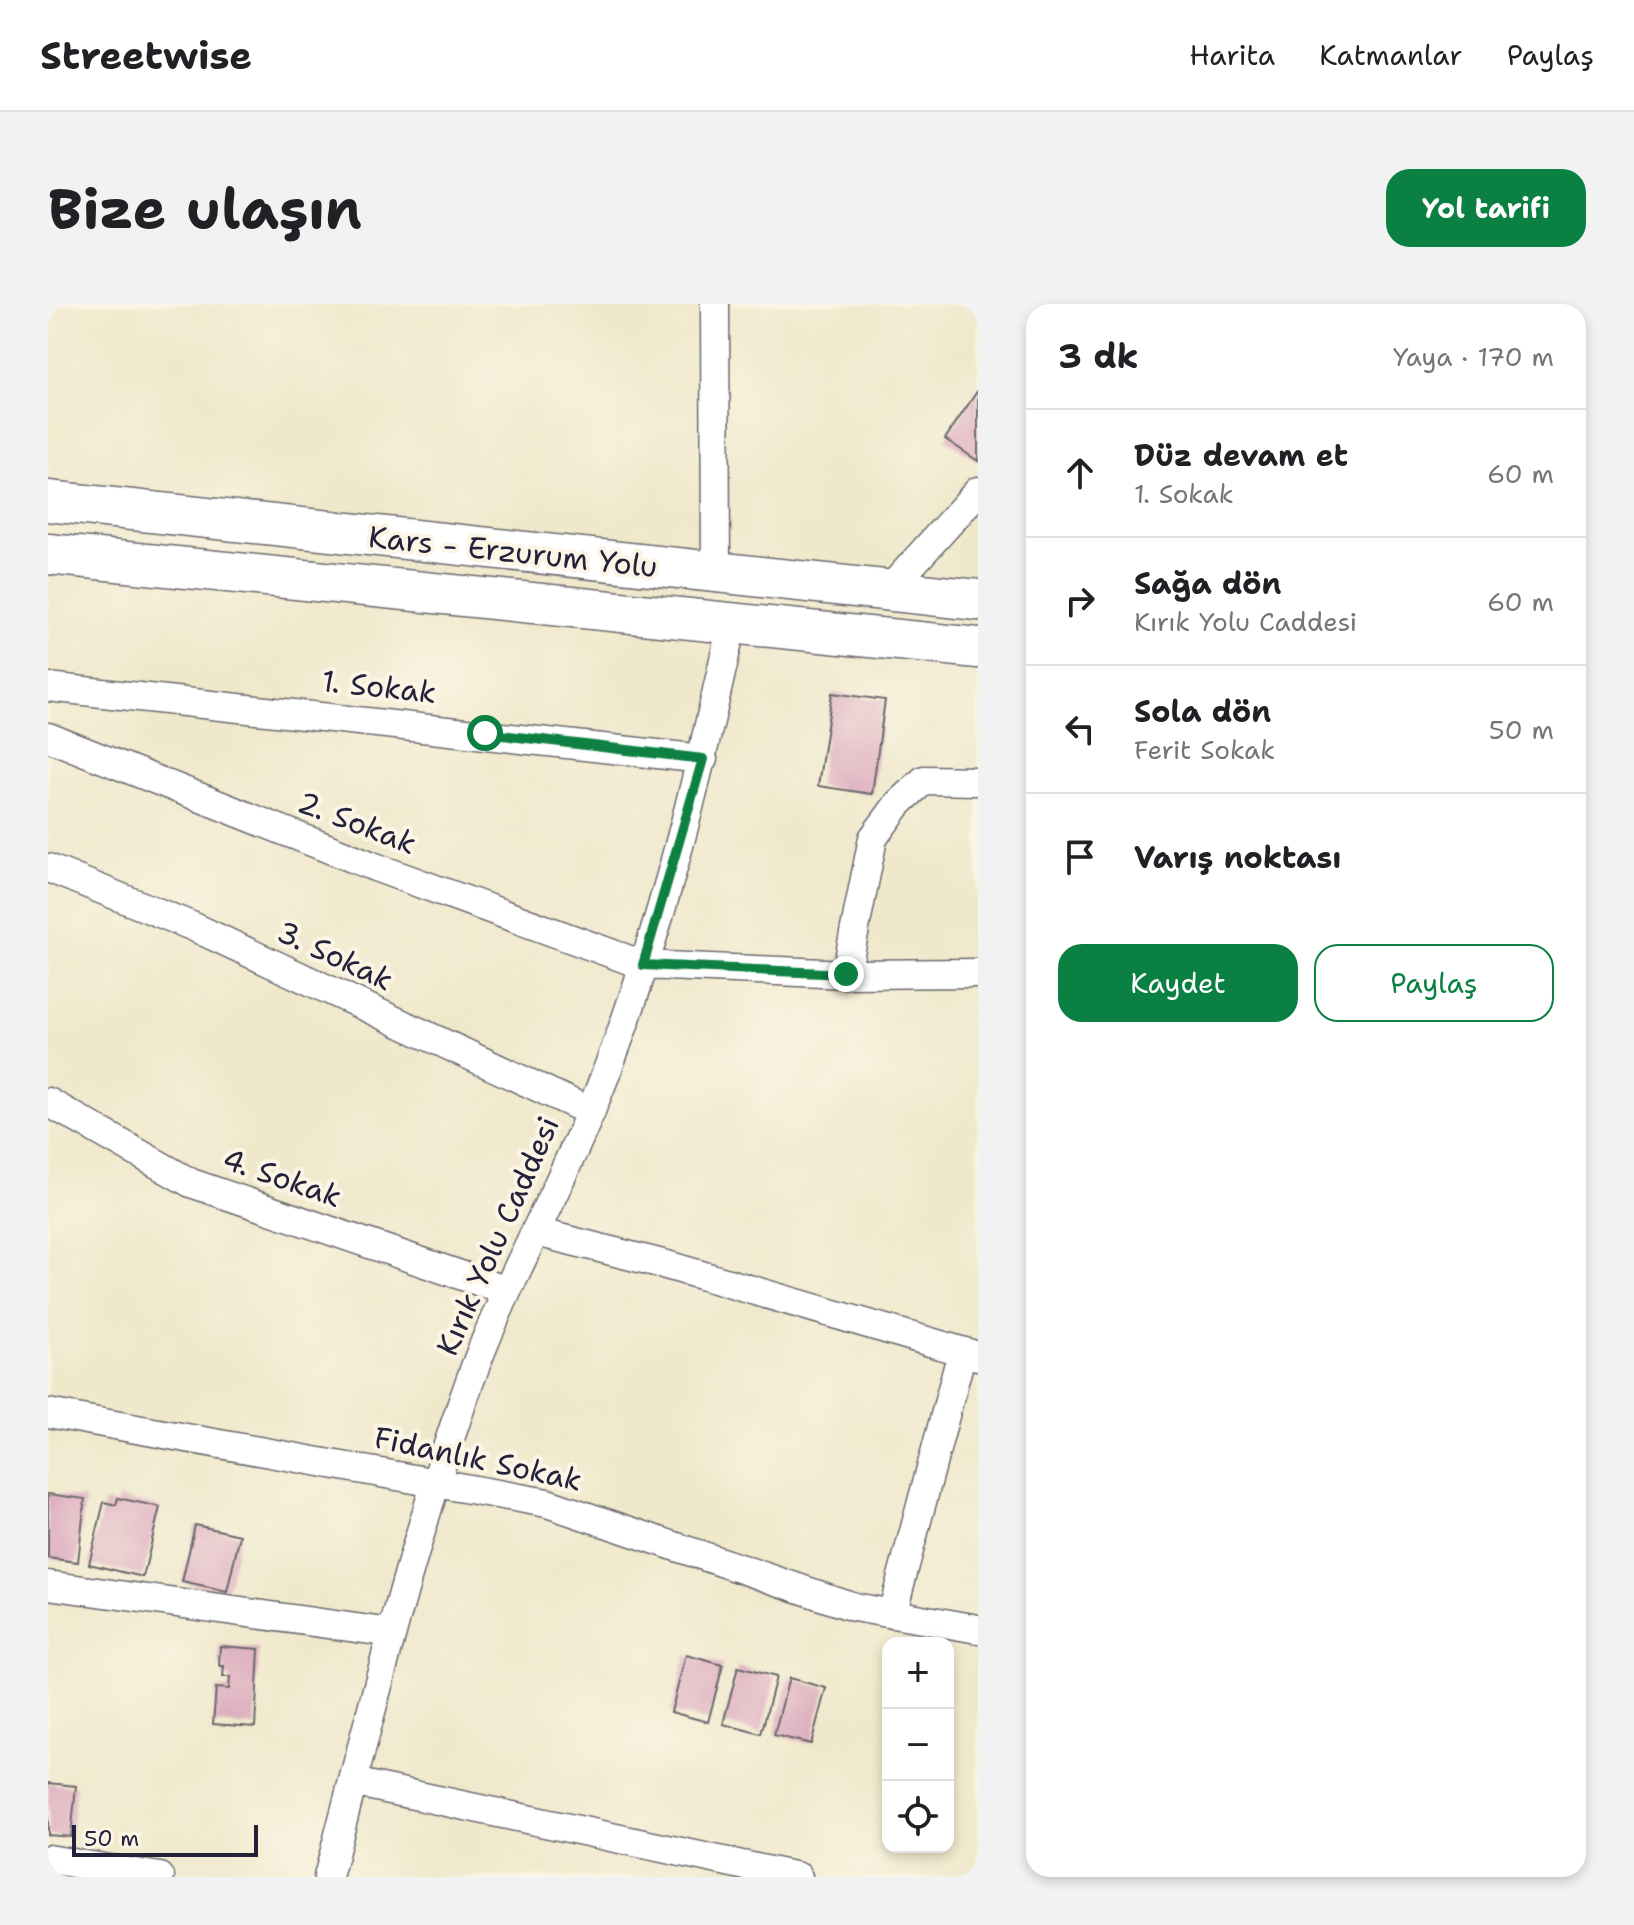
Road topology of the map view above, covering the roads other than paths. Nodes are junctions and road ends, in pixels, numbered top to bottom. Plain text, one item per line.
1 (715, 304) edge
2 (978, 491) edge
3 (48, 501) edge
4 (48, 554) edge
5 (716, 575) junction
6 (888, 591) junction
7 (978, 600) edge
8 (732, 623) junction
9 (978, 648) edge
10 (48, 687) edge
11 (48, 737) edge
12 (703, 759) junction
13 (978, 781) edge
14 (48, 868) edge
15 (643, 965) junction
16 (978, 973) edge
17 (846, 974) junction
18 (48, 1102) edge
19 (591, 1112) junction
20 (536, 1232) junction
21 (507, 1291) junction
22 (970, 1354) edge
23 (48, 1413) edge
24 (435, 1483) junction
25 (48, 1585) edge
26 (892, 1614) junction
27 (978, 1629) edge
28 (392, 1633) junction
29 (353, 1782) junction
30 (48, 1859) edge
31 (160, 1877) edge
32 (328, 1877) edge
33 (798, 1877) edge

1 - 5 street
2 - 6 street
3 - 5 highway, Kars - Erzurum Yolu
4 - 8 highway, Kars - Erzurum Yolu
5 - 6 highway, Kars - Erzurum Yolu
6 - 7 highway, Kars - Erzurum Yolu
8 - 9 highway, Kars - Erzurum Yolu
8 - 12 street, Kırık Yolu Caddesi
10 - 12 street, 1. Sokak
11 - 15 street, 2. Sokak
12 - 15 street, Kırık Yolu Caddesi
13 - 17 street
14 - 19 street, 3. Sokak
15 - 17 street, 2. Sokak
15 - 19 street, Kırık Yolu Caddesi
16 - 17 street, 2. Sokak
18 - 21 street, 4. Sokak
19 - 20 street, Kırık Yolu Caddesi
20 - 21 street, Kırık Yolu Caddesi
20 - 22 street
21 - 24 street, Kırık Yolu Caddesi
22 - 26 street
23 - 24 street, Fidanlık Sokak
24 - 26 street, Fidanlık Sokak
24 - 28 street, Kırık Yolu Caddesi
25 - 28 street
26 - 27 street, Fidanlık Sokak
28 - 29 street, Kırık Yolu Caddesi
29 - 32 street, Kırık Yolu Caddesi
29 - 33 street
30 - 31 street

